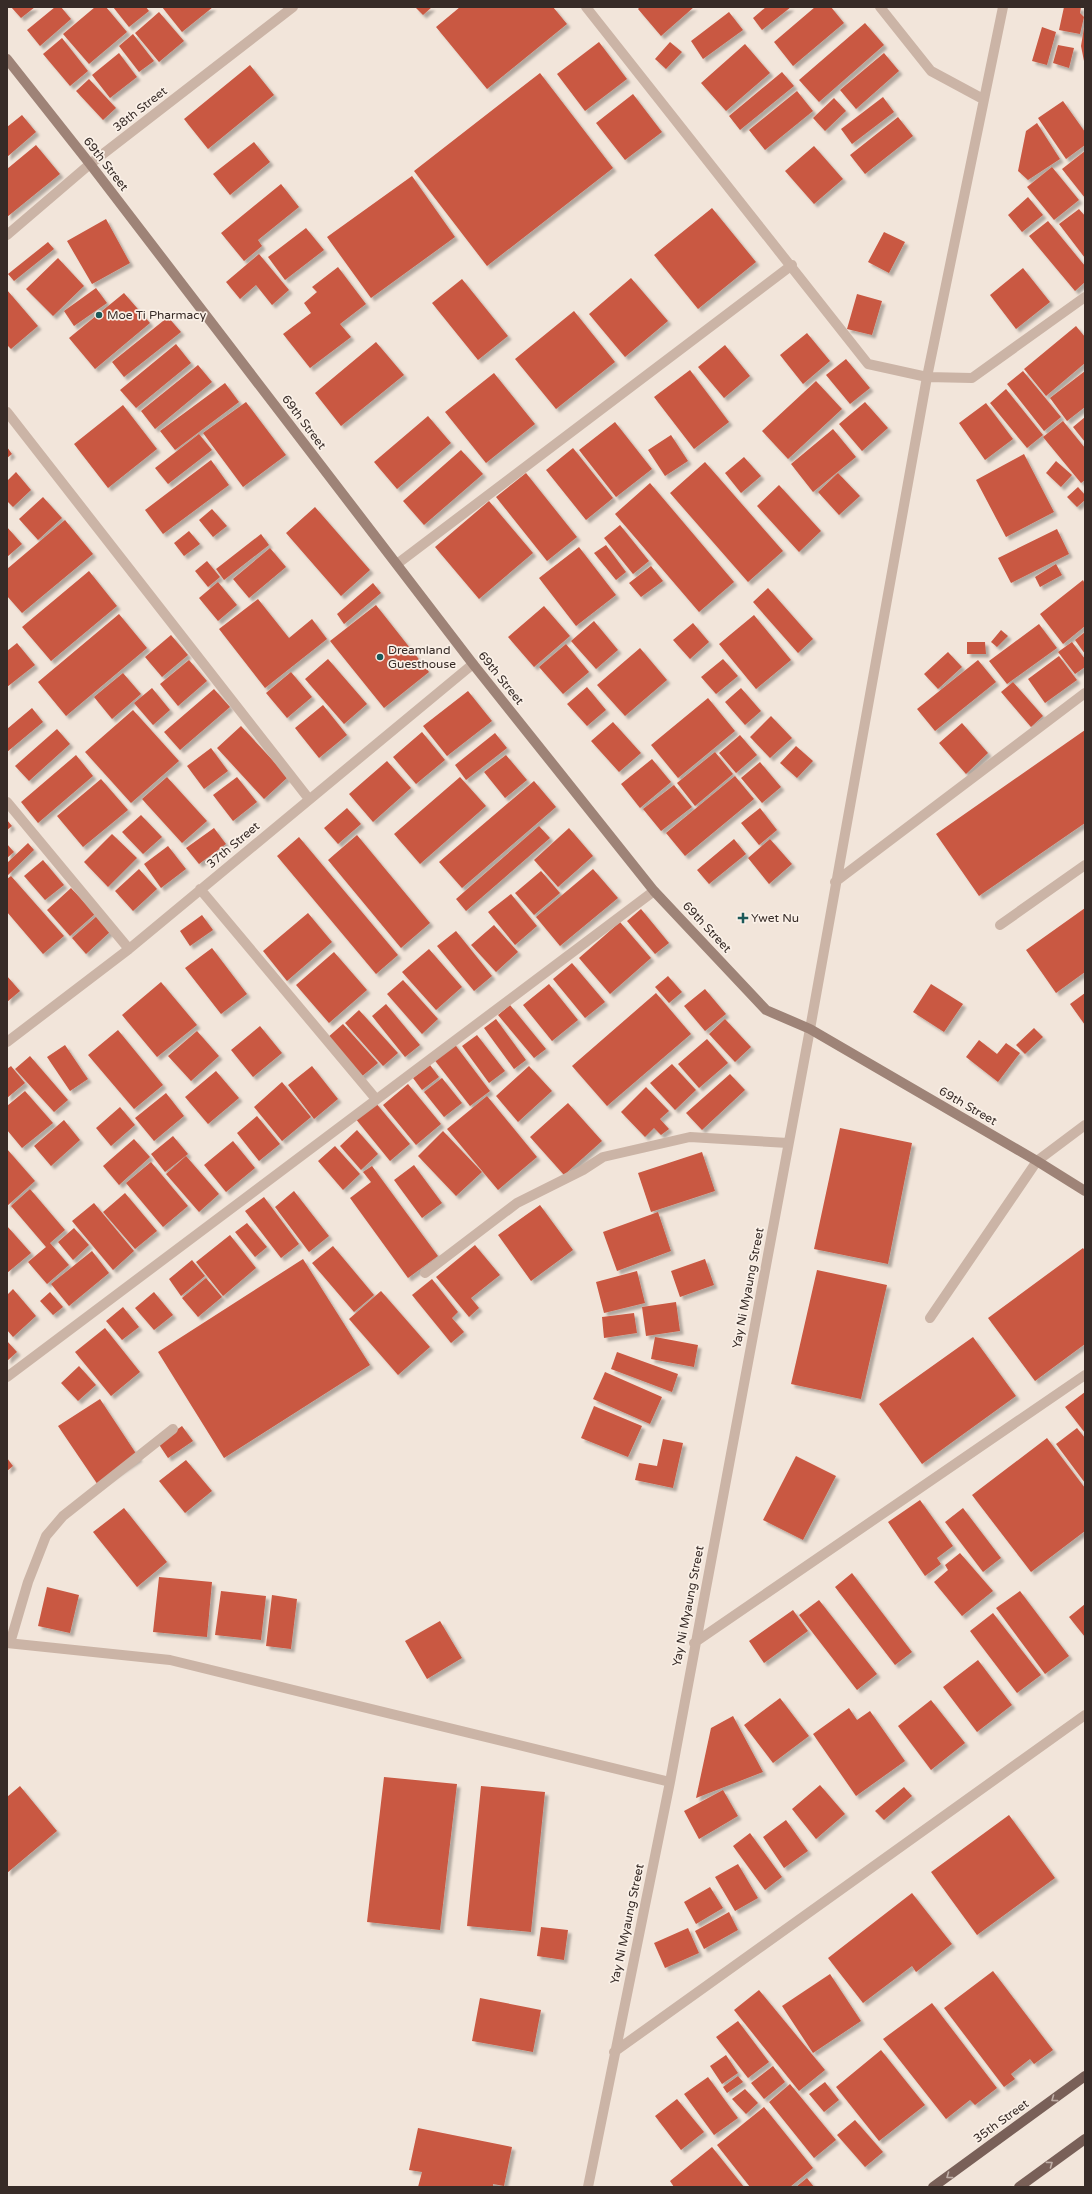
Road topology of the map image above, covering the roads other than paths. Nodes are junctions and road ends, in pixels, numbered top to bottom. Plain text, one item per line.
1 (293, 7) edge
2 (586, 7) edge
3 (880, 7) edge
4 (1003, 7) edge
5 (7, 59) edge
6 (983, 99) junction
7 (90, 164) junction
8 (7, 236) edge
9 (792, 265) junction
10 (1085, 297) edge
11 (927, 377) junction
12 (7, 412) edge
13 (397, 564) junction
14 (473, 664) junction
15 (1085, 693) edge
16 (309, 799) junction
17 (7, 802) edge
18 (1085, 865) edge
19 (835, 882) junction
20 (200, 889) junction
21 (654, 890) junction
22 (1000, 925) dead end
23 (129, 949) junction
24 (810, 1029) junction
25 (7, 1042) edge
26 (376, 1099) junction
27 (1085, 1125) edge
28 (788, 1143) junction
29 (1037, 1161) junction
30 (1085, 1191) edge
31 (425, 1273) dead end
32 (930, 1318) dead end
33 (1085, 1375) edge
34 (7, 1377) edge
35 (173, 1429) dead end
36 (8, 1643) edge
37 (694, 1643) junction
38 (1085, 1715) edge
39 (670, 1782) junction
40 (614, 2052) junction
41 (1085, 2076) edge
42 (1085, 2139) edge
43 (588, 2187) edge
44 (933, 2187) edge
45 (1019, 2187) edge

1 - 7 street, 38th Street
2 - 9 street
3 - 6 street
4 - 6 street, Yay Ni Myaung Street
5 - 7 main road, 69th Street
6 - 11 street, Yay Ni Myaung Street
7 - 8 street, 38th Street
7 - 13 main road, 69th Street
9 - 11 street
9 - 13 street
10 - 11 street
11 - 19 street, Yay Ni Myaung Street
12 - 16 street
13 - 14 main road, 69th Street
14 - 16 street, 37th Street
14 - 21 main road, 69th Street
15 - 19 street
16 - 20 street, 37th Street
17 - 23 street
18 - 22 street
19 - 24 street, Yay Ni Myaung Street
20 - 23 street, 37th Street
20 - 26 street
21 - 24 main road, 69th Street
21 - 26 street
23 - 25 street, 37th Street
24 - 28 street, Yay Ni Myaung Street
24 - 29 main road, 69th Street
26 - 34 street
27 - 29 street
28 - 31 street
28 - 37 street, Yay Ni Myaung Street
29 - 30 main road, 69th Street
29 - 32 street
33 - 37 street
35 - 36 street
36 - 39 street
37 - 39 street, Yay Ni Myaung Street
38 - 40 street
39 - 40 street, Yay Ni Myaung Street
40 - 43 street, Yay Ni Myaung Street
41 -> 44 main road, 35th Street
45 -> 42 main road

